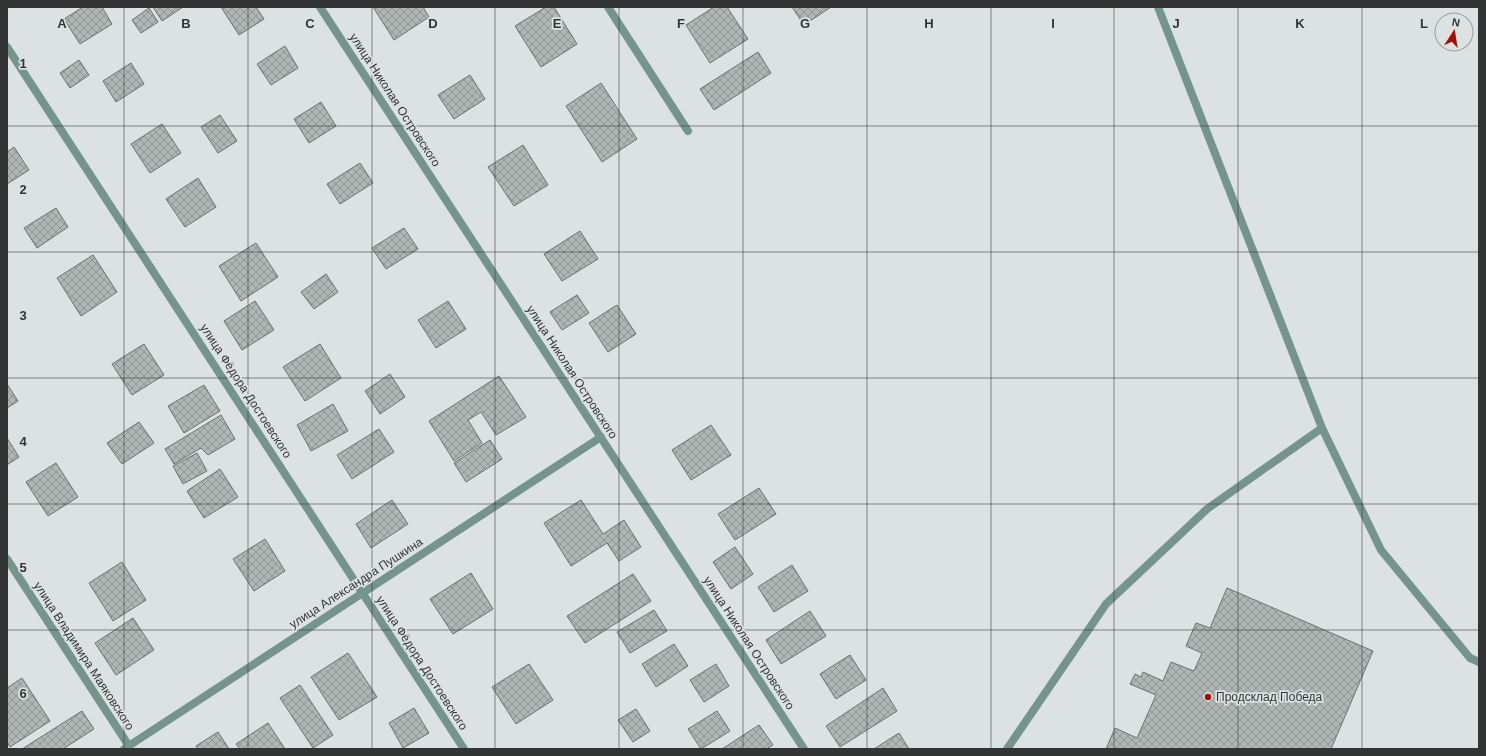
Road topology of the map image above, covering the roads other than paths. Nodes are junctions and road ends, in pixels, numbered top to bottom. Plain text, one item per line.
1 (320, 7) edge
2 (608, 7) edge
3 (1158, 7) edge
4 (7, 47) edge
5 (688, 131) dead end
6 (1322, 428) junction
7 (600, 437) junction
8 (7, 559) edge
9 (362, 593) junction
10 (1479, 662) edge
11 (126, 747) edge
12 (464, 749) edge
13 (804, 749) edge
14 (1007, 749) edge

1 - 7 street, улица Николая Островского
2 - 5 street
3 - 6 street
4 - 9 street, улица Фёдора Достоевского
6 - 10 street
6 - 14 street
7 - 9 street, улица Александра Пушкина
7 - 13 street, улица Николая Островского
8 - 11 street, улица Владимира Маяковского
9 - 11 street, улица Александра Пушкина
9 - 12 street, улица Фёдора Достоевского

